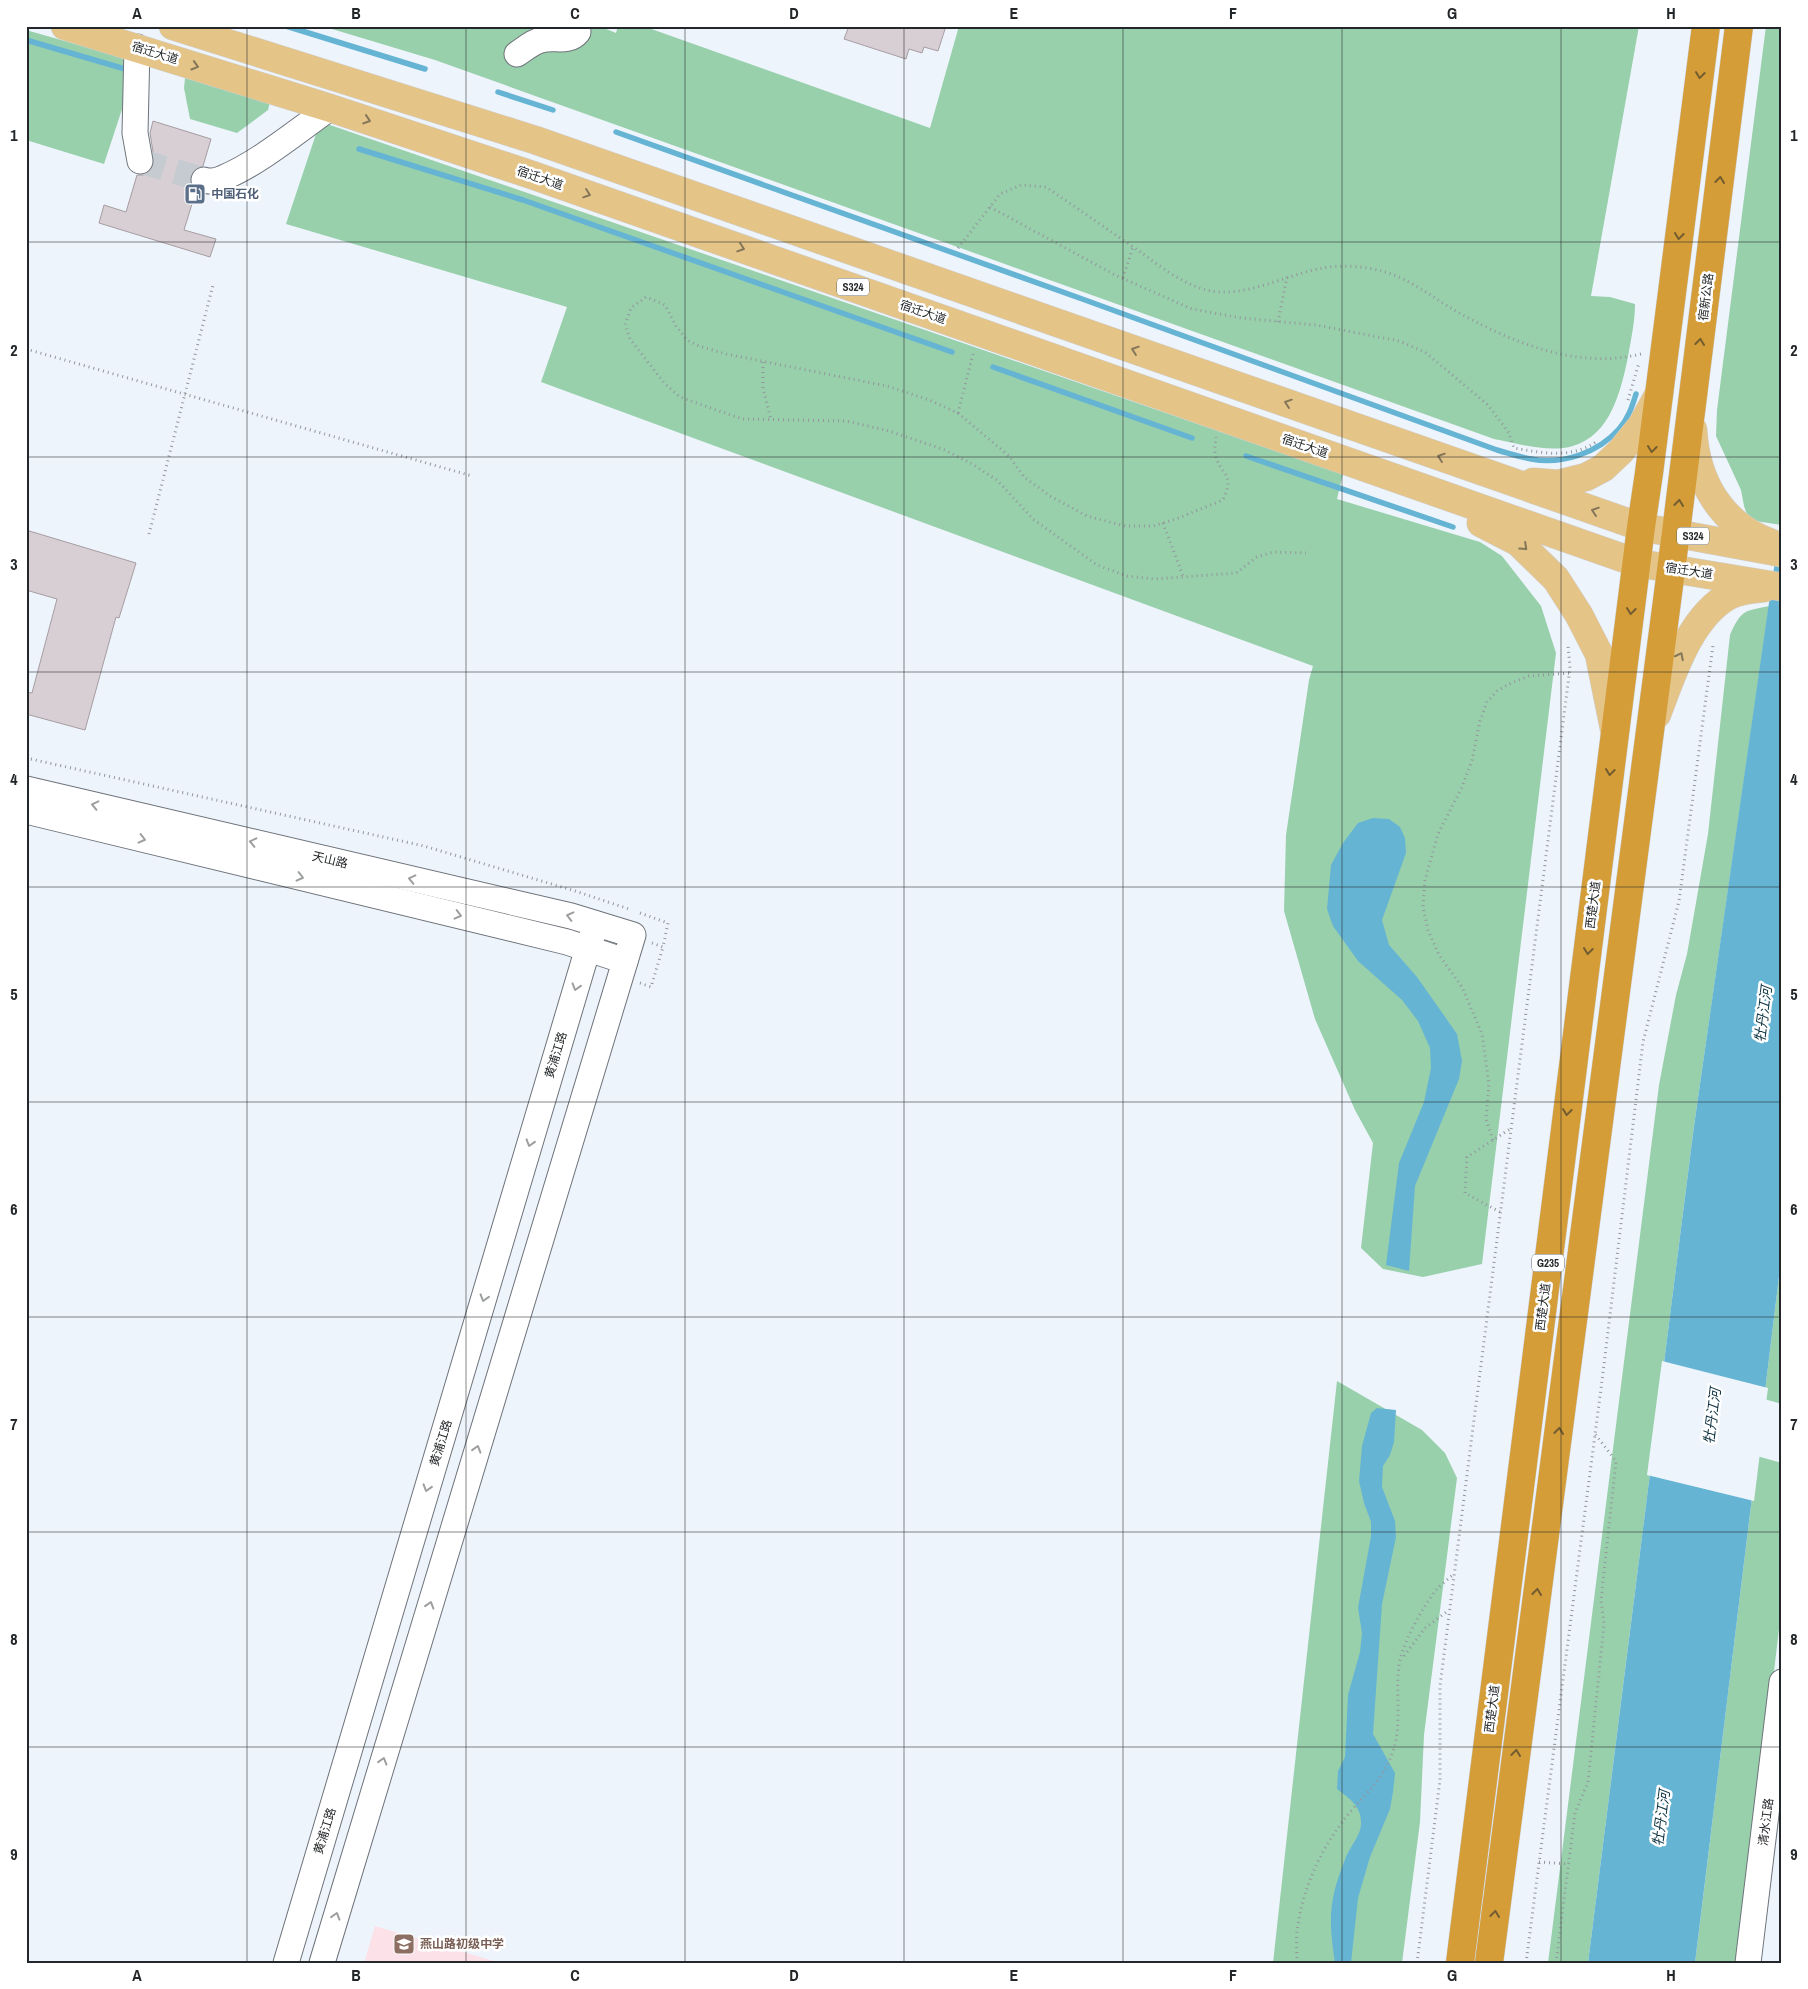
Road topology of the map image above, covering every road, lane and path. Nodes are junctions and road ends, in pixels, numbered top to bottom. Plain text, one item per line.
1 (65, 26) edge
2 (173, 26) edge
3 (577, 26) edge
4 (1706, 26) edge
5 (1739, 26) edge
6 (136, 47) junction
7 (518, 54) dead end
8 (330, 108) junction
9 (140, 160) dead end
10 (204, 180) tunnel mouth
11 (990, 207) junction
12 (958, 248) dead end
13 (1133, 248) junction
14 (1287, 277) junction
15 (1124, 278) junction
16 (213, 286) dead end
17 (1278, 322) junction
18 (979, 331) junction
19 (1642, 344) dead end
20 (26, 349) edge
21 (1641, 354) junction
22 (763, 362) junction
23 (1660, 393) junction
24 (185, 394) junction
25 (1626, 405) dead end
26 (1692, 406) junction
27 (958, 413) junction
28 (1220, 416) junction
29 (771, 420) junction
30 (1597, 440) dead end
31 (1388, 475) junction
32 (472, 476) dead end
33 (1508, 480) junction
34 (1163, 523) junction
35 (1641, 527) junction
36 (1676, 532) junction
37 (148, 534) dead end
38 (1782, 547) edge
39 (1306, 553) dead end
40 (1782, 553) edge
41 (1637, 562) junction
42 (1671, 568) junction
43 (1183, 577) junction
44 (1781, 586) edge
45 (1567, 642) dead end
46 (1713, 644) dead end
47 (1570, 673) junction
48 (1615, 734) junction
49 (1649, 734) junction
50 (26, 758) edge
51 (26, 789) edge
52 (26, 811) edge
53 (596, 924) junction
54 (633, 935) junction
55 (588, 948) junction
56 (625, 961) junction
57 (1510, 1128) junction
58 (1493, 1140) junction
59 (1500, 1212) junction
60 (1595, 1433) junction
61 (1454, 1574) junction
62 (1449, 1610) junction
63 (1400, 1660) junction
64 (1782, 1682) edge
65 (1539, 1862) junction
66 (1569, 1864) junction
67 (286, 1963) edge
68 (322, 1963) edge
69 (1297, 1963) edge
70 (1417, 1963) edge
71 (1460, 1963) edge
72 (1489, 1963) edge
73 (1526, 1963) edge
74 (1556, 1963) edge
75 (1748, 1963) edge

1 - 6 main road, 宿迁大道 / S324
33 -> 2 main road, S324
3 - 7 street
4 -> 23 highway
26 -> 5 highway, 宿新公路
6 -> 8 main road, 宿迁大道 / S324
6 - 9 street
8 - 10 street
8 -> 18 main road, 宿迁大道 / S324
11 - 12 path
11 - 13 path
11 - 15 path
13 - 14 path
13 - 15 path
14 - 17 path
14 - 21 path
15 - 17 path
16 - 24 path
17 - 30 path
18 - 27 path
18 - 28 main road, 宿迁大道 / S324
19 - 21 path
20 - 24 path
21 - 25 path
22 - 27 path
22 - 29 path
22 - 29 path
23 - 33 main road
23 -> 35 highway
24 - 32 path
24 - 37 path
36 -> 26 highway, 宿新公路
26 - 38 main road
27 - 34 path
28 - 31 main road, 宿迁大道 / S324
28 - 34 path
29 - 43 path
31 - 41 main road, 宿迁大道 / S324
31 -> 48 main road
35 -> 33 main road, S324
34 - 43 path
35 - 36 main road, S324
35 - 41 highway
36 - 40 main road, S324
36 - 42 highway, 宿新公路
39 - 43 path
41 - 42 main road, 宿迁大道 / S324
41 -> 48 highway, 西楚大道 / G235
42 - 44 main road, 宿迁大道 / S324
42 - 49 highway, G235
49 -> 44 main road
45 - 47 path
46 - 60 path
47 - 57 path
47 - 58 path
48 -> 71 highway, 西楚大道 / G235
72 -> 49 highway, G235
50 - 54 path
53 -> 51 street, 天山路
52 -> 55 street, 天山路
53 - 54 street, 天山路
53 - 55 street, 黄浦江路
54 - 56 street
55 - 56 street, 天山路
55 -> 67 street, 黄浦江路
68 -> 56 street
57 - 58 path
57 - 59 path
58 - 59 path
59 - 61 path
60 - 65 path
60 - 66 path
61 - 62 path
61 - 63 path
62 - 63 path
62 - 70 path
63 - 69 path
64 - 75 street, 清水江路
65 - 66 path
65 - 73 path
66 - 74 path

